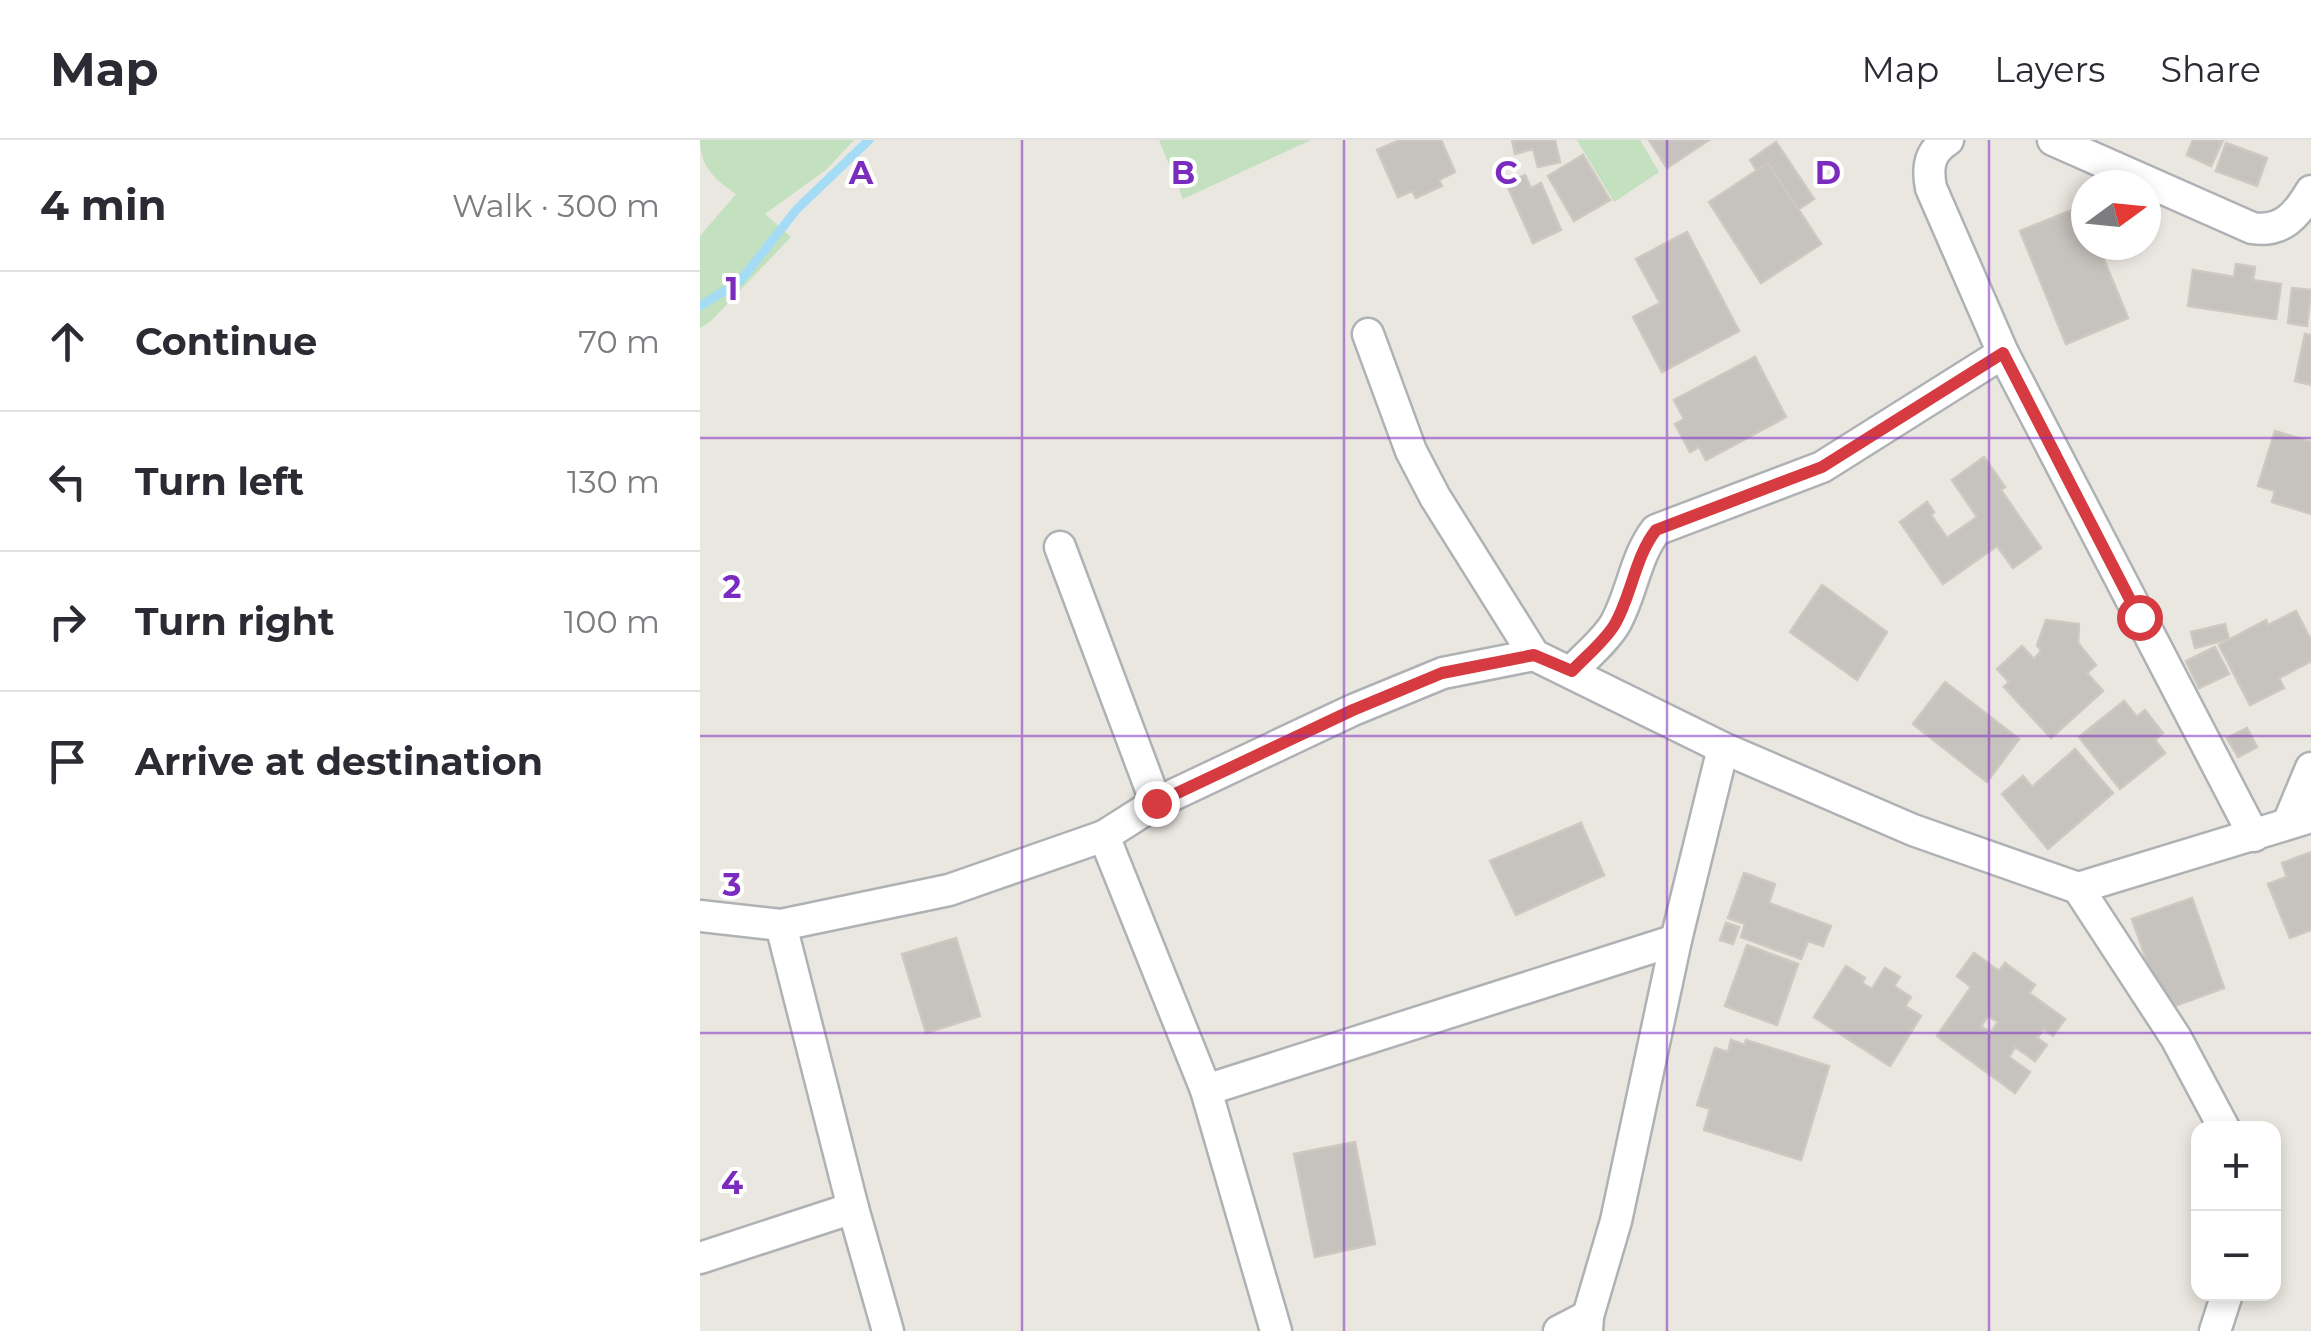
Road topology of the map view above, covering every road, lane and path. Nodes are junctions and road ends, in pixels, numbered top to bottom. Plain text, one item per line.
1 (1948, 140) edge
2 (2053, 140) edge
3 (2311, 191) edge
4 (1368, 334) dead end
5 (2003, 353) junction
6 (1060, 547) dead end
7 (1534, 655) junction
8 (1572, 671) junction
9 (1722, 748) junction
10 (2311, 768) edge
11 (1156, 803) junction
12 (2300, 820) edge
13 (1104, 836) junction
14 (2254, 836) junction
15 (2078, 888) junction
16 (700, 916) edge
17 (781, 925) junction
18 (1676, 940) junction
19 (1206, 1090) junction
20 (2220, 1121) edge
21 (853, 1208) junction
22 (700, 1258) edge
23 (2225, 1301) edge
24 (1587, 1324) edge
25 (888, 1331) edge
26 (1276, 1331) edge
27 (1559, 1331) edge
28 (2215, 1331) edge

1 - 5 street
2 - 3 street
4 - 7 street
5 - 8 street
5 - 14 street
6 - 11 street
7 - 8 street
7 - 11 street
8 - 9 street
9 - 15 street
9 - 18 street
10 - 12 street
11 - 13 street
12 - 14 street
13 - 17 street
13 - 19 street
14 - 15 street
15 - 20 street
16 - 17 street
17 - 21 street
18 - 19 street
18 - 24 street
19 - 26 street
21 - 22 street
21 - 25 street
23 - 28 street
24 - 27 street

